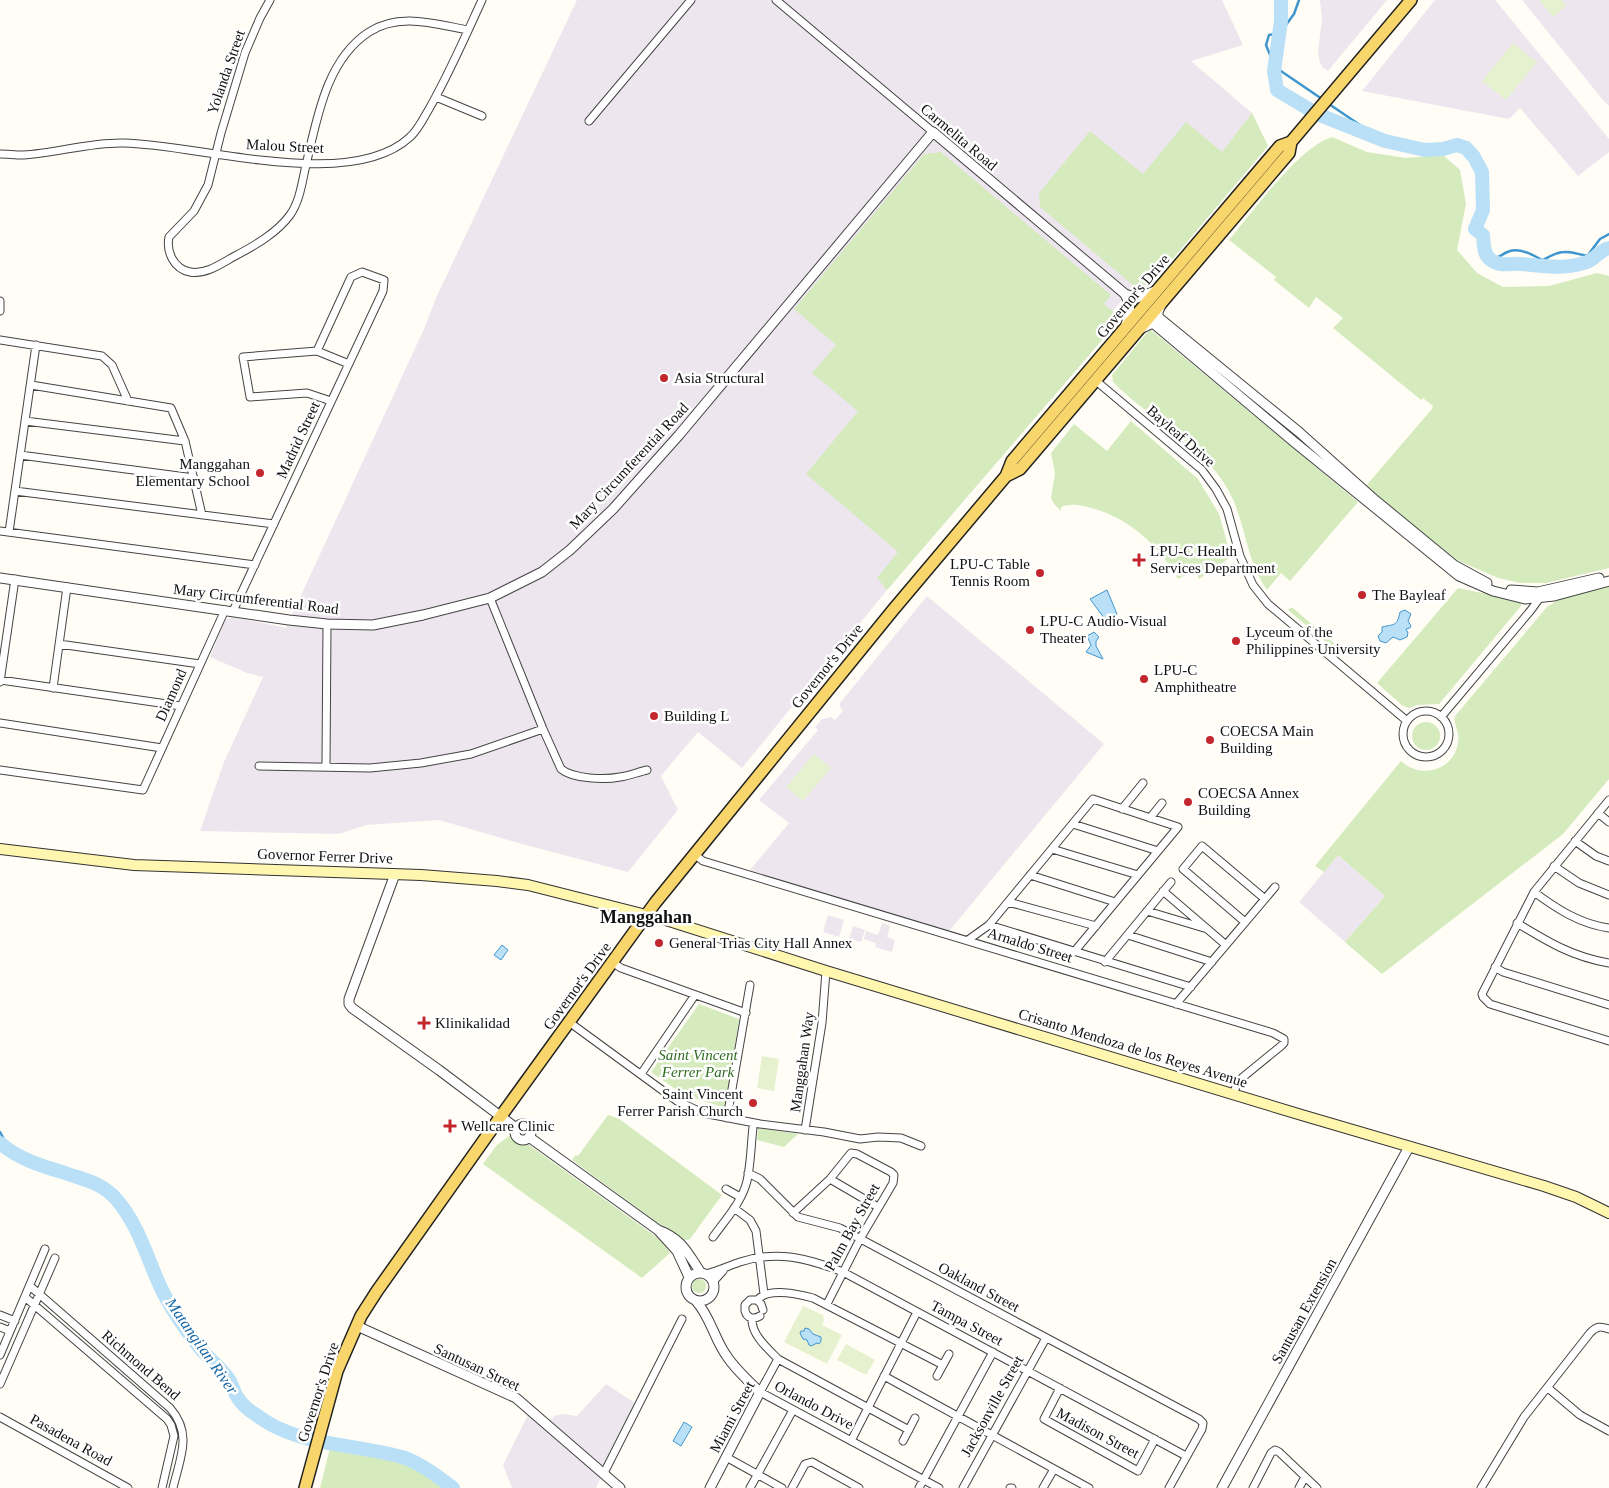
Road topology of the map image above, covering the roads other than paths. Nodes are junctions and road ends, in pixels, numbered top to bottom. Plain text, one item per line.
1 (270, 0) edge
2 (482, 0) edge
3 (691, 0) edge
4 (776, 0) edge
5 (1411, 0) edge
6 (468, 30) junction
7 (436, 97) junction
8 (482, 116) dead end
9 (589, 121) dead end
10 (933, 132) junction
11 (1287, 147) junction
12 (0, 154) edge
13 (216, 155) junction
14 (307, 163) junction
15 (1158, 290) junction
16 (1125, 294) junction
17 (0, 301) edge
18 (1162, 304) junction
19 (0, 311) edge
20 (1140, 329) junction
21 (1123, 331) junction
22 (0, 340) edge
23 (36, 345) junction
24 (318, 351) junction
25 (349, 364) junction
26 (1095, 380) junction
27 (31, 385) junction
28 (128, 401) junction
29 (331, 402) junction
30 (25, 421) junction
31 (185, 440) junction
32 (20, 455) junction
33 (1006, 476) junction
34 (194, 478) junction
35 (15, 491) junction
36 (202, 515) junction
37 (274, 524) junction
38 (0, 531) edge
39 (9, 532) junction
40 (255, 565) junction
41 (1609, 576) edge
42 (0, 578) edge
43 (15, 579) junction
44 (1609, 581) edge
45 (67, 587) junction
46 (1538, 595) junction
47 (490, 598) junction
48 (229, 610) junction
49 (327, 624) junction
50 (59, 644) junction
51 (200, 664) junction
52 (0, 681) edge
53 (52, 688) junction
54 (182, 706) junction
55 (1441, 717) junction
56 (1407, 721) junction
57 (0, 723) edge
58 (543, 729) junction
59 (162, 748) junction
60 (260, 766) dead end
61 (326, 766) junction
62 (0, 770) edge
63 (647, 770) dead end
64 (1143, 783) dead end
65 (1609, 800) edge
66 (1162, 803) dead end
67 (1122, 809) junction
68 (1598, 813) junction
69 (1150, 818) junction
70 (1609, 822) edge
71 (1073, 824) junction
72 (1575, 841) junction
73 (0, 849) edge
74 (1052, 849) junction
75 (1158, 851) junction
76 (694, 854) junction
77 (1609, 862) edge
78 (1554, 866) junction
79 (395, 874) junction
80 (1138, 875) junction
81 (1030, 876) junction
82 (1171, 882) dead end
83 (1275, 887) dead end
84 (1163, 891) junction
85 (1534, 892) junction
86 (1609, 896) edge
87 (1265, 899) junction
88 (1008, 902) junction
89 (1115, 902) junction
90 (1147, 911) junction
91 (646, 916) junction
92 (1245, 922) junction
93 (1517, 923) junction
94 (989, 925) junction
95 (1096, 926) junction
96 (1207, 928) junction
97 (1609, 928) edge
98 (1128, 935) junction
99 (968, 940) junction
100 (1226, 945) junction
101 (1074, 952) junction
102 (612, 962) junction
103 (1105, 962) junction
104 (1212, 962) junction
105 (1609, 963) edge
106 (1495, 967) junction
107 (826, 971) junction
108 (750, 985) dead end
109 (1191, 987) junction
110 (695, 995) junction
111 (1176, 1004) junction
112 (1609, 1005) edge
113 (746, 1013) junction
114 (569, 1022) junction
115 (1609, 1041) edge
116 (641, 1074) junction
117 (1233, 1094) junction
118 (500, 1116) junction
119 (727, 1118) junction
120 (753, 1127) dead end
121 (805, 1130) junction
122 (921, 1146) dead end
123 (1409, 1147) junction
124 (748, 1173) junction
125 (830, 1179) junction
126 (726, 1189) dead end
127 (740, 1197) junction
128 (878, 1207) junction
129 (734, 1208) junction
130 (793, 1213) junction
131 (1609, 1214) edge
132 (658, 1230) junction
133 (713, 1237) dead end
134 (860, 1239) junction
135 (45, 1249) dead end
136 (759, 1257) junction
137 (55, 1258) dead end
138 (726, 1268) junction
139 (843, 1272) junction
140 (704, 1273) junction
141 (689, 1277) junction
142 (713, 1282) junction
143 (30, 1286) junction
144 (40, 1294) junction
145 (764, 1294) junction
146 (25, 1297) junction
147 (706, 1300) junction
148 (757, 1300) junction
149 (696, 1301) junction
150 (827, 1304) junction
151 (35, 1305) junction
152 (917, 1312) junction
153 (706, 1314) junction
154 (758, 1315) junction
155 (0, 1316) edge
156 (682, 1319) dead end
157 (15, 1321) junction
158 (357, 1326) junction
159 (0, 1327) edge
160 (1609, 1329) edge
161 (10, 1331) junction
162 (1046, 1338) junction
163 (901, 1343) junction
164 (993, 1352) junction
165 (949, 1354) dead end
166 (0, 1355) edge
167 (778, 1358) junction
168 (943, 1365) junction
169 (1027, 1371) junction
170 (884, 1376) junction
171 (937, 1376) dead end
172 (0, 1384) edge
173 (1060, 1388) junction
174 (1548, 1388) junction
175 (760, 1392) junction
176 (868, 1408) junction
177 (794, 1410) junction
178 (0, 1417) edge
179 (958, 1417) junction
180 (915, 1418) dead end
181 (909, 1430) junction
182 (1609, 1431) edge
183 (992, 1435) junction
184 (1155, 1439) junction
185 (851, 1441) junction
186 (903, 1441) dead end
187 (1186, 1456) junction
188 (726, 1457) junction
189 (1054, 1469) junction
190 (604, 1473) junction
191 (758, 1475) junction
192 (1305, 1477) junction
193 (924, 1480) junction
194 (128, 1488) edge
195 (162, 1488) edge
196 (173, 1488) edge
197 (305, 1488) edge
198 (620, 1488) edge
199 (710, 1488) edge
200 (750, 1488) edge
201 (782, 1488) edge
202 (792, 1488) edge
203 (859, 1488) edge
204 (919, 1488) edge
205 (939, 1488) edge
206 (963, 1488) edge
207 (1043, 1488) edge
208 (1089, 1488) edge
209 (1168, 1488) edge
210 (1222, 1488) edge
211 (1253, 1488) edge
212 (1299, 1488) edge
213 (1317, 1488) edge
214 (1480, 1488) edge

1 - 13 street, Yolanda Street
2 - 6 street, Malou Street
3 - 9 street
4 - 10 street, Carmelita Road
5 - 11 main road, Governor's Drive
6 - 7 street, Malou Street
6 - 14 street, Yolanda Street
7 - 8 street
7 - 14 street, Malou Street
10 - 16 street, Carmelita Road
10 - 47 street, Mary Circumferential Road
11 - 15 main road, Governor's Drive
11 - 18 main road, Governor's Drive
12 - 13 street, Malou Street
13 - 14 street, Malou Street
13 - 14 street, Yolanda Street
15 - 16 street
15 - 21 main road, Governor's Drive
16 - 21 street
17 - 19 street
18 - 20 main road, Governor's Drive
18 - 46 street
20 - 26 main road, Governor's Drive
20 - 46 street
21 - 33 main road, Governor's Drive
22 - 23 street
23 - 27 street
23 - 28 street
24 - 25 street
24 - 25 street, Madrid Street
24 - 29 street
25 - 29 street, Madrid Street
26 - 33 main road, Governor's Drive
26 - 56 street, Bayleaf Drive
27 - 28 street
27 - 30 street
28 - 31 street
29 - 37 street, Madrid Street
30 - 31 street
30 - 32 street
31 - 34 street
32 - 34 street
32 - 35 street
33 - 76 main road, Governor's Drive
34 - 36 street
35 - 36 street
35 - 39 street
36 - 37 street
37 - 40 street, Madrid Street
38 - 39 street
39 - 40 street
40 - 48 street, Madrid Street
41 - 46 street
42 - 43 street, Mary Circumferential Road
43 - 45 street, Mary Circumferential Road
43 - 52 street
44 - 46 street
45 - 48 street, Mary Circumferential Road
45 - 50 street
46 - 55 street
47 - 49 street, Mary Circumferential Road
47 - 58 street
48 - 49 street, Mary Circumferential Road
48 - 51 street, Diamond
49 - 61 street
50 - 51 street
50 - 53 street
51 - 54 street, Diamond
52 - 53 street
53 - 54 street
54 - 59 street, Diamond
55 - 56 street
55 - 56 street
57 - 59 street
58 - 61 street
58 - 63 street
59 - 62 street, Diamond
60 - 61 street
64 - 67 street
65 - 68 street
66 - 69 street
67 - 69 street
67 - 71 street
68 - 70 street
68 - 72 street
69 - 75 street
71 - 74 street
71 - 75 street
72 - 77 street
72 - 78 street
73 - 79 main road, Governor Ferrer Drive
74 - 80 street
74 - 81 street
75 - 80 street
76 - 91 main road, Governor's Drive
76 - 99 street, Arnaldo Street
78 - 85 street
78 - 86 street
79 - 91 main road, Governor Ferrer Drive
79 - 118 street
80 - 89 street
81 - 88 street
81 - 89 street
82 - 84 street
83 - 87 street
84 - 90 street
84 - 96 street
85 - 93 street
85 - 97 street
87 - 92 street
87 - 92 street
88 - 94 street
88 - 95 street
89 - 95 street
90 - 96 street
90 - 98 street
91 - 102 main road, Governor's Drive
91 - 107 main road, Crisanto Mendoza de los Reyes Avenue
92 - 100 street
93 - 105 street
93 - 106 street
94 - 99 street
94 - 101 street
95 - 101 street
96 - 100 street
98 - 103 street
98 - 104 street
99 - 111 street, Arnaldo Street
100 - 104 street
101 - 103 street
102 - 110 street
102 - 114 main road, Governor's Drive
103 - 109 street
104 - 109 street
106 - 112 street
106 - 115 street
107 - 117 main road, Crisanto Mendoza de los Reyes Avenue
107 - 121 street, Manggahan Way
108 - 113 street
109 - 111 street
110 - 113 street
110 - 116 street
111 - 117 street, Arnaldo Street
113 - 119 street
114 - 116 street, Manggahan Way
114 - 118 main road, Governor's Drive
116 - 119 street, Manggahan Way
117 - 123 main road, Crisanto Mendoza de los Reyes Avenue
118 - 132 street
118 - 158 main road, Governor's Drive
119 - 121 street, Manggahan Way
120 - 124 street
121 - 122 street
123 - 131 main road, Crisanto Mendoza de los Reyes Avenue
123 - 210 street, Santusan Extension
124 - 127 street
124 - 130 street, Oakland Street
125 - 128 street
125 - 128 street, Palm Bay Street
125 - 130 street, Palm Bay Street
126 - 127 street
127 - 129 street
128 - 134 street, Palm Bay Street
129 - 133 street
129 - 136 street
130 - 134 street, Oakland Street
132 - 140 street
132 - 141 street
134 - 139 street, Palm Bay Street
134 - 162 street, Oakland Street
135 - 143 street
136 - 138 street, Tampa Street
136 - 139 street, Tampa Street
136 - 145 street
137 - 144 street
138 - 140 street, Tampa Street
138 - 142 street, Tampa Street
139 - 150 street, Palm Bay Street
139 - 152 street, Tampa Street
140 - 141 street
140 - 142 street
141 - 149 street
142 - 147 street
143 - 144 street, Richmond Bend
143 - 146 street
144 - 151 street
144 - 196 street, Richmond Bend
145 - 148 street
145 - 150 street
146 - 151 street, Richmond Bend
146 - 157 street
147 - 149 street
147 - 153 street, Orlando Drive
148 - 154 street
148 - 154 street
149 - 153 street, Orlando Drive
150 - 163 street
151 - 172 street
151 - 195 street, Richmond Bend
152 - 163 street
152 - 164 street, Tampa Street
153 - 175 street, Orlando Drive
154 - 167 street
155 - 157 street
156 - 190 street
157 - 161 street
158 - 190 street, Santusan Street
158 - 197 main road, Governor's Drive
159 - 161 street
160 - 174 street
161 - 166 street
162 - 169 street, Jacksonville Street
162 - 187 street, Oakland Street
163 - 168 street
163 - 170 street
164 - 169 street, Tampa Street
164 - 179 street
165 - 168 street
167 - 175 street, Miami Street
167 - 176 street
168 - 171 street
169 - 173 street, Tampa Street
169 - 183 street, Jacksonville Street
170 - 176 street
170 - 179 street
173 - 184 street, Tampa Street
173 - 184 street, Madison Street
174 - 182 street
174 - 214 street
175 - 177 street, Orlando Drive
175 - 188 street, Miami Street
176 - 181 street
176 - 185 street
177 - 185 street, Orlando Drive
177 - 191 street
178 - 194 street, Pasadena Road
179 - 183 street
179 - 193 street
180 - 181 street
181 - 186 street
183 - 189 street
183 - 206 street, Jacksonville Street
184 - 187 street, Tampa Street
185 - 193 street, Orlando Drive
187 - 209 street
188 - 191 street
188 - 199 street, Miami Street
189 - 207 street
189 - 208 street
190 - 198 street, Santusan Street
191 - 200 street
191 - 201 street
192 - 211 street
192 - 212 street
192 - 213 street
193 - 204 street
193 - 205 street, Orlando Drive
202 - 203 street

